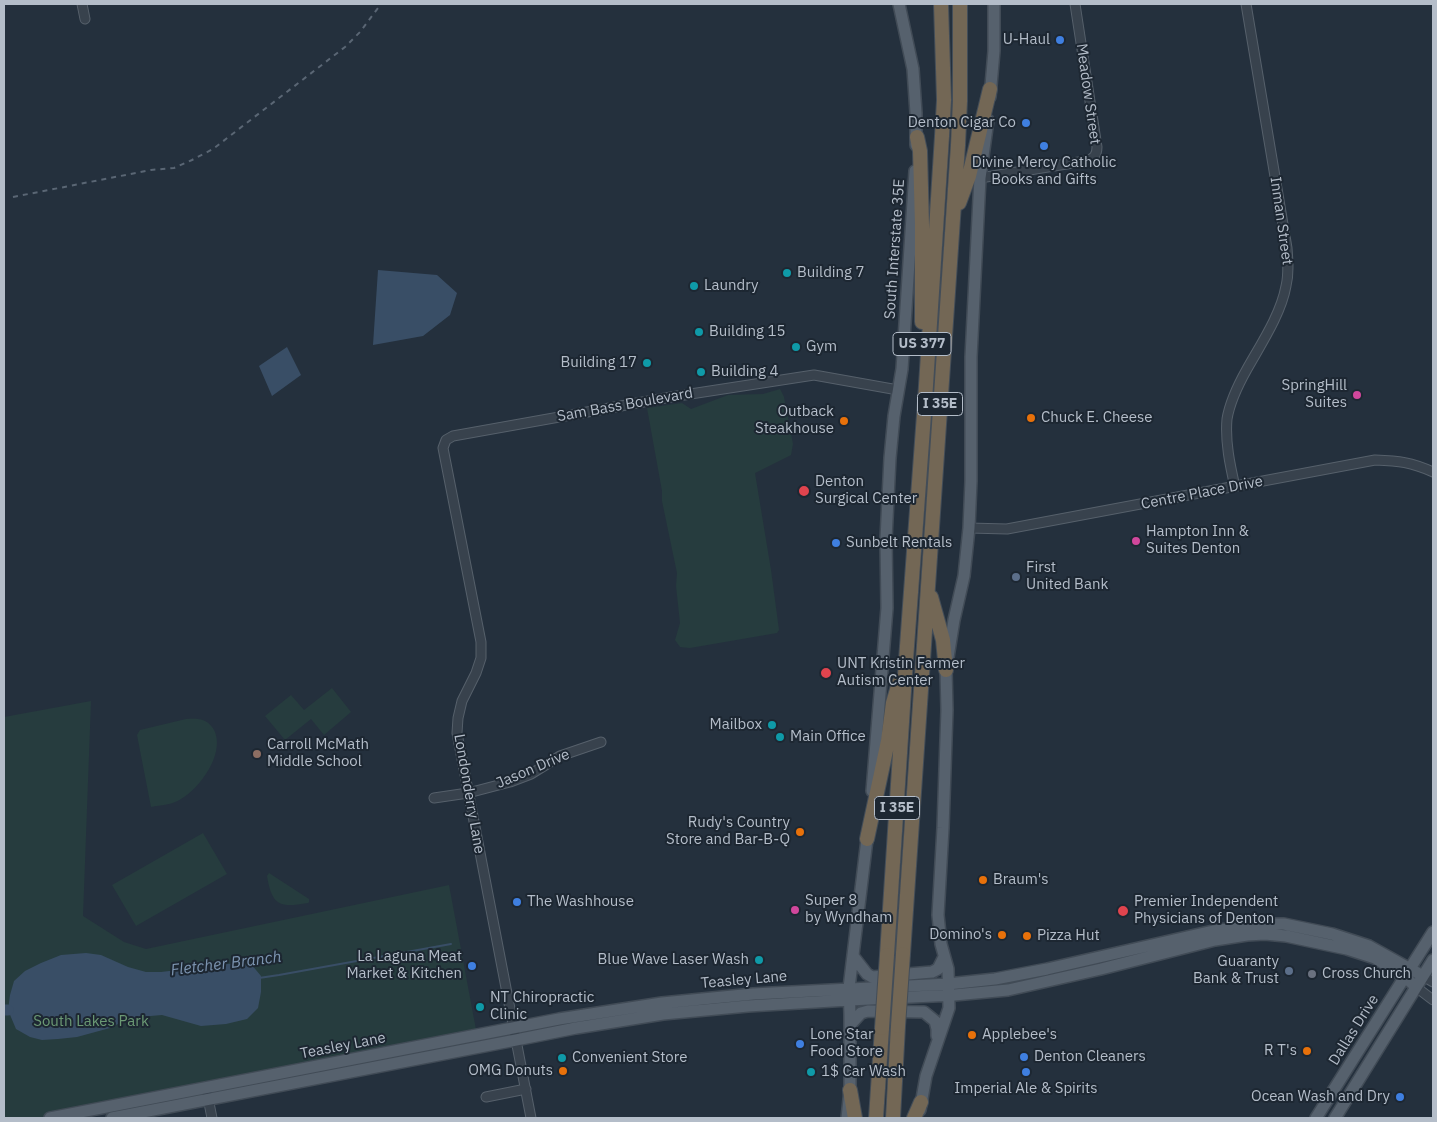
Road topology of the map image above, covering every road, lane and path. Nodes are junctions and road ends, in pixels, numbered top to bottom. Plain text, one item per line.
1 (82, 4) edge
2 (899, 4) edge
3 (941, 4) edge
4 (960, 4) edge
5 (994, 4) edge
6 (1075, 4) edge
7 (1246, 4) edge
8 (85, 19) dead end
9 (990, 89) junction
10 (917, 132) junction
11 (980, 178) junction
12 (953, 221) junction
13 (898, 390) junction
14 (925, 401) junction
15 (445, 443) joint
16 (1433, 472) edge
17 (1235, 487) junction
18 (969, 528) junction
19 (928, 588) junction
20 (906, 660) junction
21 (946, 670) junction
22 (601, 742) dead end
23 (468, 793) junction
24 (434, 798) dead end
25 (867, 839) junction
26 (1433, 932) edge
27 (853, 956) junction
28 (944, 957) junction
29 (1433, 960) edge
30 (1408, 973) junction
31 (1423, 976) junction
32 (1433, 982) edge
33 (1416, 987) junction
34 (949, 989) junction
35 (849, 994) junction
36 (1433, 1000) edge
37 (662, 1003) junction
38 (663, 1014) junction
39 (850, 1025) junction
40 (515, 1034) junction
41 (937, 1041) junction
42 (1337, 1085) junction
43 (526, 1089) junction
44 (850, 1090) junction
45 (207, 1094) junction
46 (486, 1096) dead end
47 (921, 1102) junction
48 (50, 1118) edge
49 (112, 1118) edge
50 (212, 1118) edge
51 (531, 1118) edge
52 (847, 1118) edge
53 (854, 1118) edge
54 (876, 1118) edge
55 (893, 1118) edge
56 (914, 1118) edge
57 (919, 1118) edge
58 (1316, 1118) edge
59 (1328, 1118) edge
60 (1335, 1118) edge

1 - 8 street
2 - 10 main road, South Interstate 35E
3 - 14 highway, I 35E
4 - 12 highway, I 35E
5 - 9 main road
6 - 11 street, Meadow Street
7 - 17 street, Inman Street
9 - 11 main road
9 - 12 highway
10 - 13 main road, South Interstate 35E
10 - 14 highway, US 377
11 - 18 main road
12 - 19 highway, I 35E
13 - 15 street, Sam Bass Boulevard
13 - 25 main road, South Interstate 35E
14 - 20 highway, I 35E
15 - 23 street, Londonderry Lane
16 - 17 street, Centre Place Drive
17 - 18 street, Centre Place Drive
18 - 21 main road
19 - 21 highway
19 - 55 highway, I 35E, bridge
20 - 25 highway
20 - 54 highway, I 35E, bridge
21 - 28 main road
22 - 23 street, Jason Drive
23 - 24 street, Jason Drive
23 - 40 street, Londonderry Lane
25 - 27 main road, South Interstate 35E
26 - 30 main road, Dallas Drive
27 - 28 main road
27 - 35 main road, South Interstate 35E
28 - 34 main road
29 - 31 main road, Dallas Drive
30 - 31 main road, Teasley Lane
30 - 33 main road, Teasley Lane
30 - 34 main road, Teasley Lane
30 - 42 main road, Dallas Drive
31 - 32 street, Teasley Lane
31 - 33 main road, Dallas Drive
33 - 36 street, Teasley Lane
33 - 60 main road, Dallas Drive
34 - 35 main road, Teasley Lane
34 - 41 main road
35 - 37 main road, Teasley Lane
35 - 38 main road, Teasley Lane
35 - 39 main road, South Interstate 35E
37 - 38 main road
37 - 40 main road, Teasley Lane
38 - 40 main road, Teasley Lane
39 - 41 main road
39 - 44 main road, South Interstate 35E
40 - 43 street, Londonderry Lane
40 - 45 main road, Teasley Lane
41 - 47 main road
42 - 58 main road, Dallas Drive
42 - 59 main road
43 - 46 street
43 - 51 street, Londonderry Lane
44 - 52 main road, South Interstate 35E
44 - 53 highway
45 - 48 main road, Teasley Lane
45 - 49 main road, Teasley Lane
45 - 50 street
47 - 56 highway
47 - 57 main road

